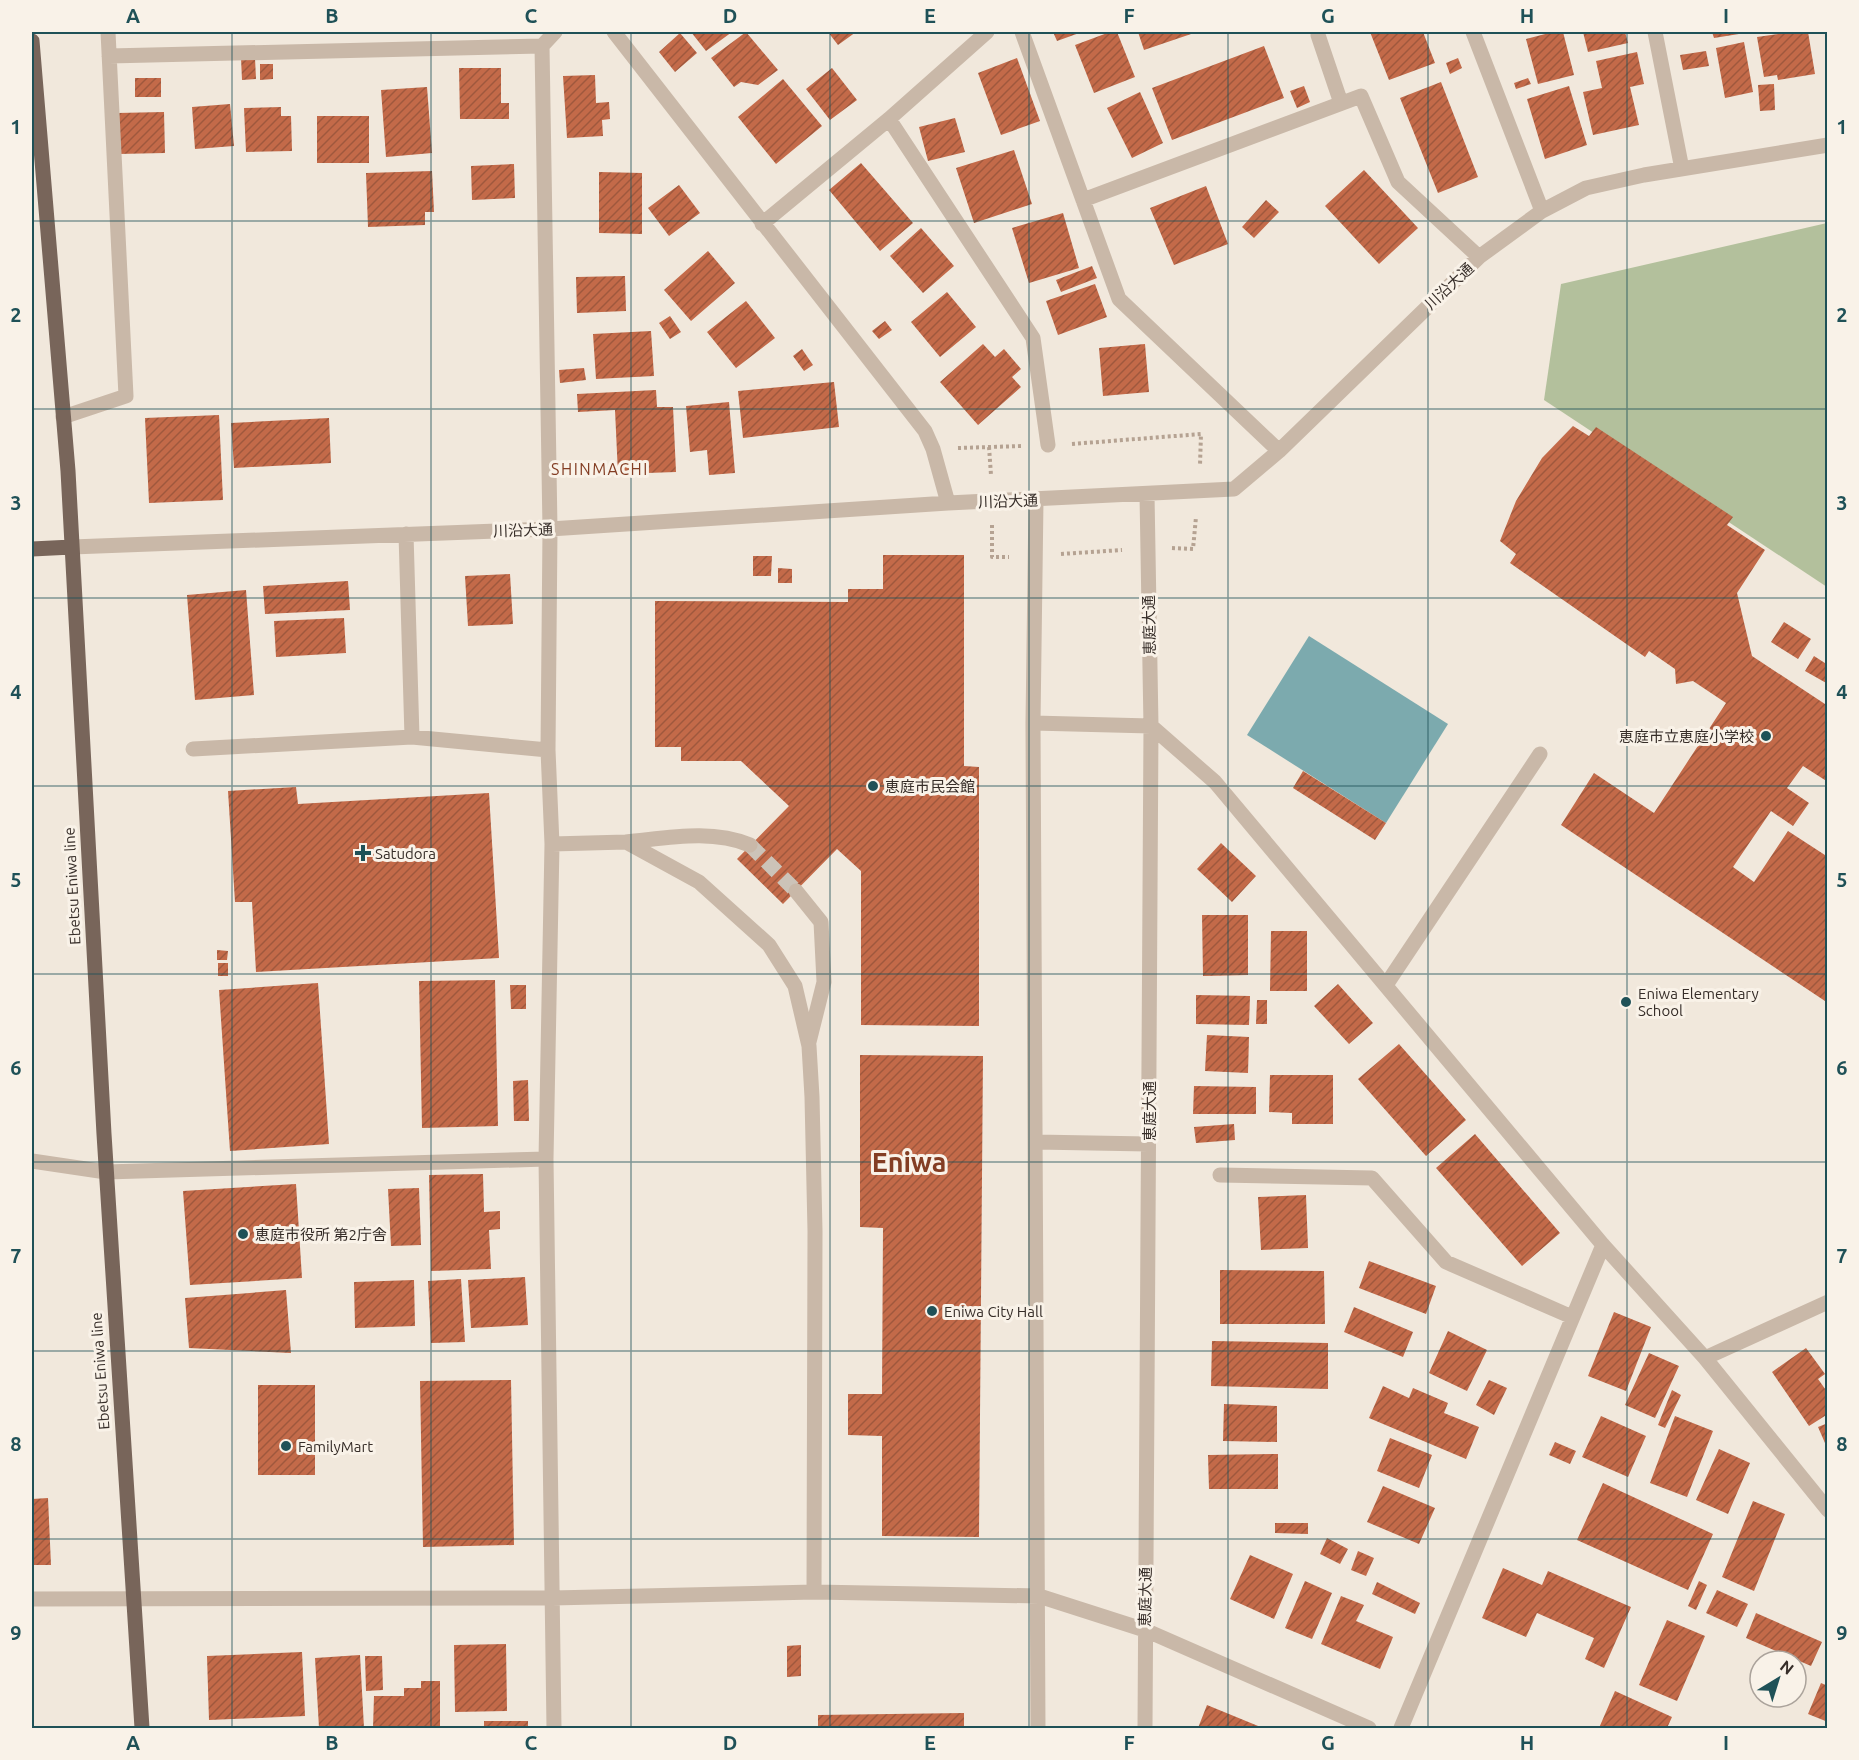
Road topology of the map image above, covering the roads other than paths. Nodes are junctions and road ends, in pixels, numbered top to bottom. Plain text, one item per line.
1 (108, 32) edge
2 (555, 32) edge
3 (614, 32) edge
4 (987, 32) edge
5 (1022, 32) edge
6 (1473, 32) edge
7 (1655, 32) edge
8 (1318, 35) dead end
9 (32, 41) edge
10 (542, 46) junction
11 (109, 56) junction
12 (32, 64) edge
13 (1341, 103) junction
14 (889, 119) junction
15 (1827, 145) edge
16 (1682, 169) junction
17 (1083, 200) junction
18 (1542, 211) junction
19 (762, 224) junction
20 (1479, 257) junction
21 (63, 417) junction
22 (1048, 445) dead end
23 (1279, 451) junction
24 (1147, 494) junction
25 (1036, 500) junction
26 (948, 503) junction
27 (549, 529) junction
28 (406, 534) junction
29 (72, 547) junction
30 (32, 549) edge
31 (1033, 723) junction
32 (1151, 726) junction
33 (412, 737) junction
34 (193, 749) dead end
35 (548, 750) junction
36 (1540, 754) dead end
37 (626, 842) junction
38 (552, 844) junction
39 (750, 845) tunnel mouth
40 (796, 891) tunnel mouth
41 (1386, 985) junction
42 (808, 1046) junction
43 (1036, 1142) junction
44 (1148, 1144) junction
45 (546, 1160) junction
46 (32, 1161) edge
47 (106, 1172) junction
48 (1220, 1175) dead end
49 (1603, 1245) junction
50 (1827, 1302) edge
51 (1572, 1317) junction
52 (1706, 1358) junction
53 (1827, 1510) edge
54 (814, 1592) junction
55 (1039, 1596) junction
56 (132, 1598) junction
57 (552, 1598) junction
58 (32, 1599) edge
59 (1145, 1630) junction
60 (142, 1728) edge
61 (555, 1728) edge
62 (1038, 1728) edge
63 (1145, 1728) edge
64 (1369, 1728) edge
65 (1401, 1728) edge

1 - 11 street
2 - 10 street
3 - 19 street
4 - 14 street
5 - 17 street
6 - 18 street
7 - 16 street
8 - 13 street
9 - 12 main road, Ebetsu Eniwa line
10 - 11 street
10 - 27 street
11 - 21 street
12 - 21 main road, Ebetsu Eniwa line
13 - 17 street
13 - 20 street
14 - 19 street
14 - 22 street
15 - 16 street, 川沿大通
16 - 18 street, 川沿大通
17 - 23 street
18 - 20 street, 川沿大通
19 - 26 street
20 - 23 street, 川沿大通
21 - 29 main road, Ebetsu Eniwa line
23 - 24 street, 川沿大通
24 - 25 street, 川沿大通
24 - 32 street, 恵庭大通
25 - 26 street, 川沿大通
25 - 31 street
26 - 27 street, 川沿大通
27 - 28 street, 川沿大通
27 - 35 street
28 - 29 street, 川沿大通
28 - 33 street
29 - 30 main road
29 - 47 main road, Ebetsu Eniwa line
31 - 32 street
31 - 43 street
32 - 41 street
32 - 44 street, 恵庭大通
33 - 34 street
33 - 35 street
35 - 38 street
36 - 41 street
37 - 38 street
37 - 39 street
37 - 42 street
38 - 45 street
40 - 42 street
41 - 49 street
42 - 54 street
43 - 44 street
43 - 55 street
44 - 59 street, 恵庭大通
45 - 47 street
45 - 57 street
46 - 47 street
47 - 56 main road, Ebetsu Eniwa line
48 - 51 street
49 - 51 street
49 - 52 street
50 - 52 street
51 - 65 street
52 - 53 street
54 - 55 street
54 - 57 street
55 - 59 street
55 - 62 street
56 - 57 street
56 - 58 street
56 - 60 main road, Ebetsu Eniwa line
57 - 61 street
59 - 63 street, 恵庭大通
59 - 64 street

